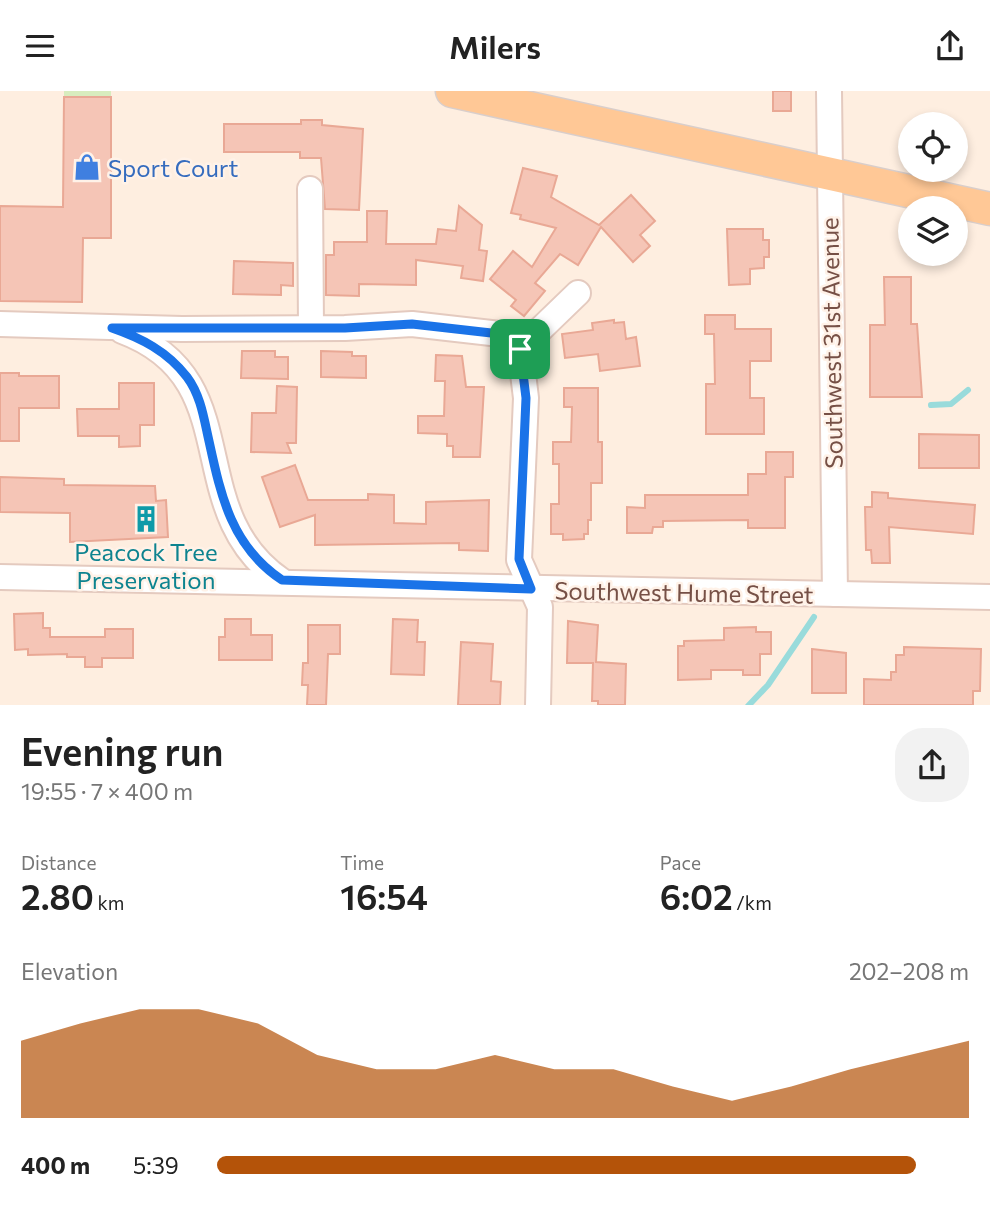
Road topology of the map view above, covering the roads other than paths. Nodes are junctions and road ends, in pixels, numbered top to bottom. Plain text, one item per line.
1 (452, 91) edge
2 (829, 91) edge
3 (829, 173) junction
4 (310, 189) dead end
5 (990, 209) edge
6 (578, 293) dead end
7 (0, 324) edge
8 (311, 327) junction
9 (112, 328) junction
10 (520, 349) junction
11 (0, 577) edge
12 (282, 580) junction
13 (531, 589) junction
14 (835, 594) junction
15 (990, 597) edge
16 (538, 705) edge

1 - 3 main road
2 - 3 street, Southwest 31st Avenue
3 - 5 main road
3 - 14 street, Southwest 31st Avenue
4 - 8 street
6 - 10 street
7 - 9 street
8 - 9 street
8 - 10 street
9 - 12 street
10 - 13 street
11 - 12 street, Southwest Hume Street
12 - 13 street, Southwest Hume Street
13 - 14 street, Southwest Hume Street
13 - 16 street
14 - 15 street, Southwest Hume Street

